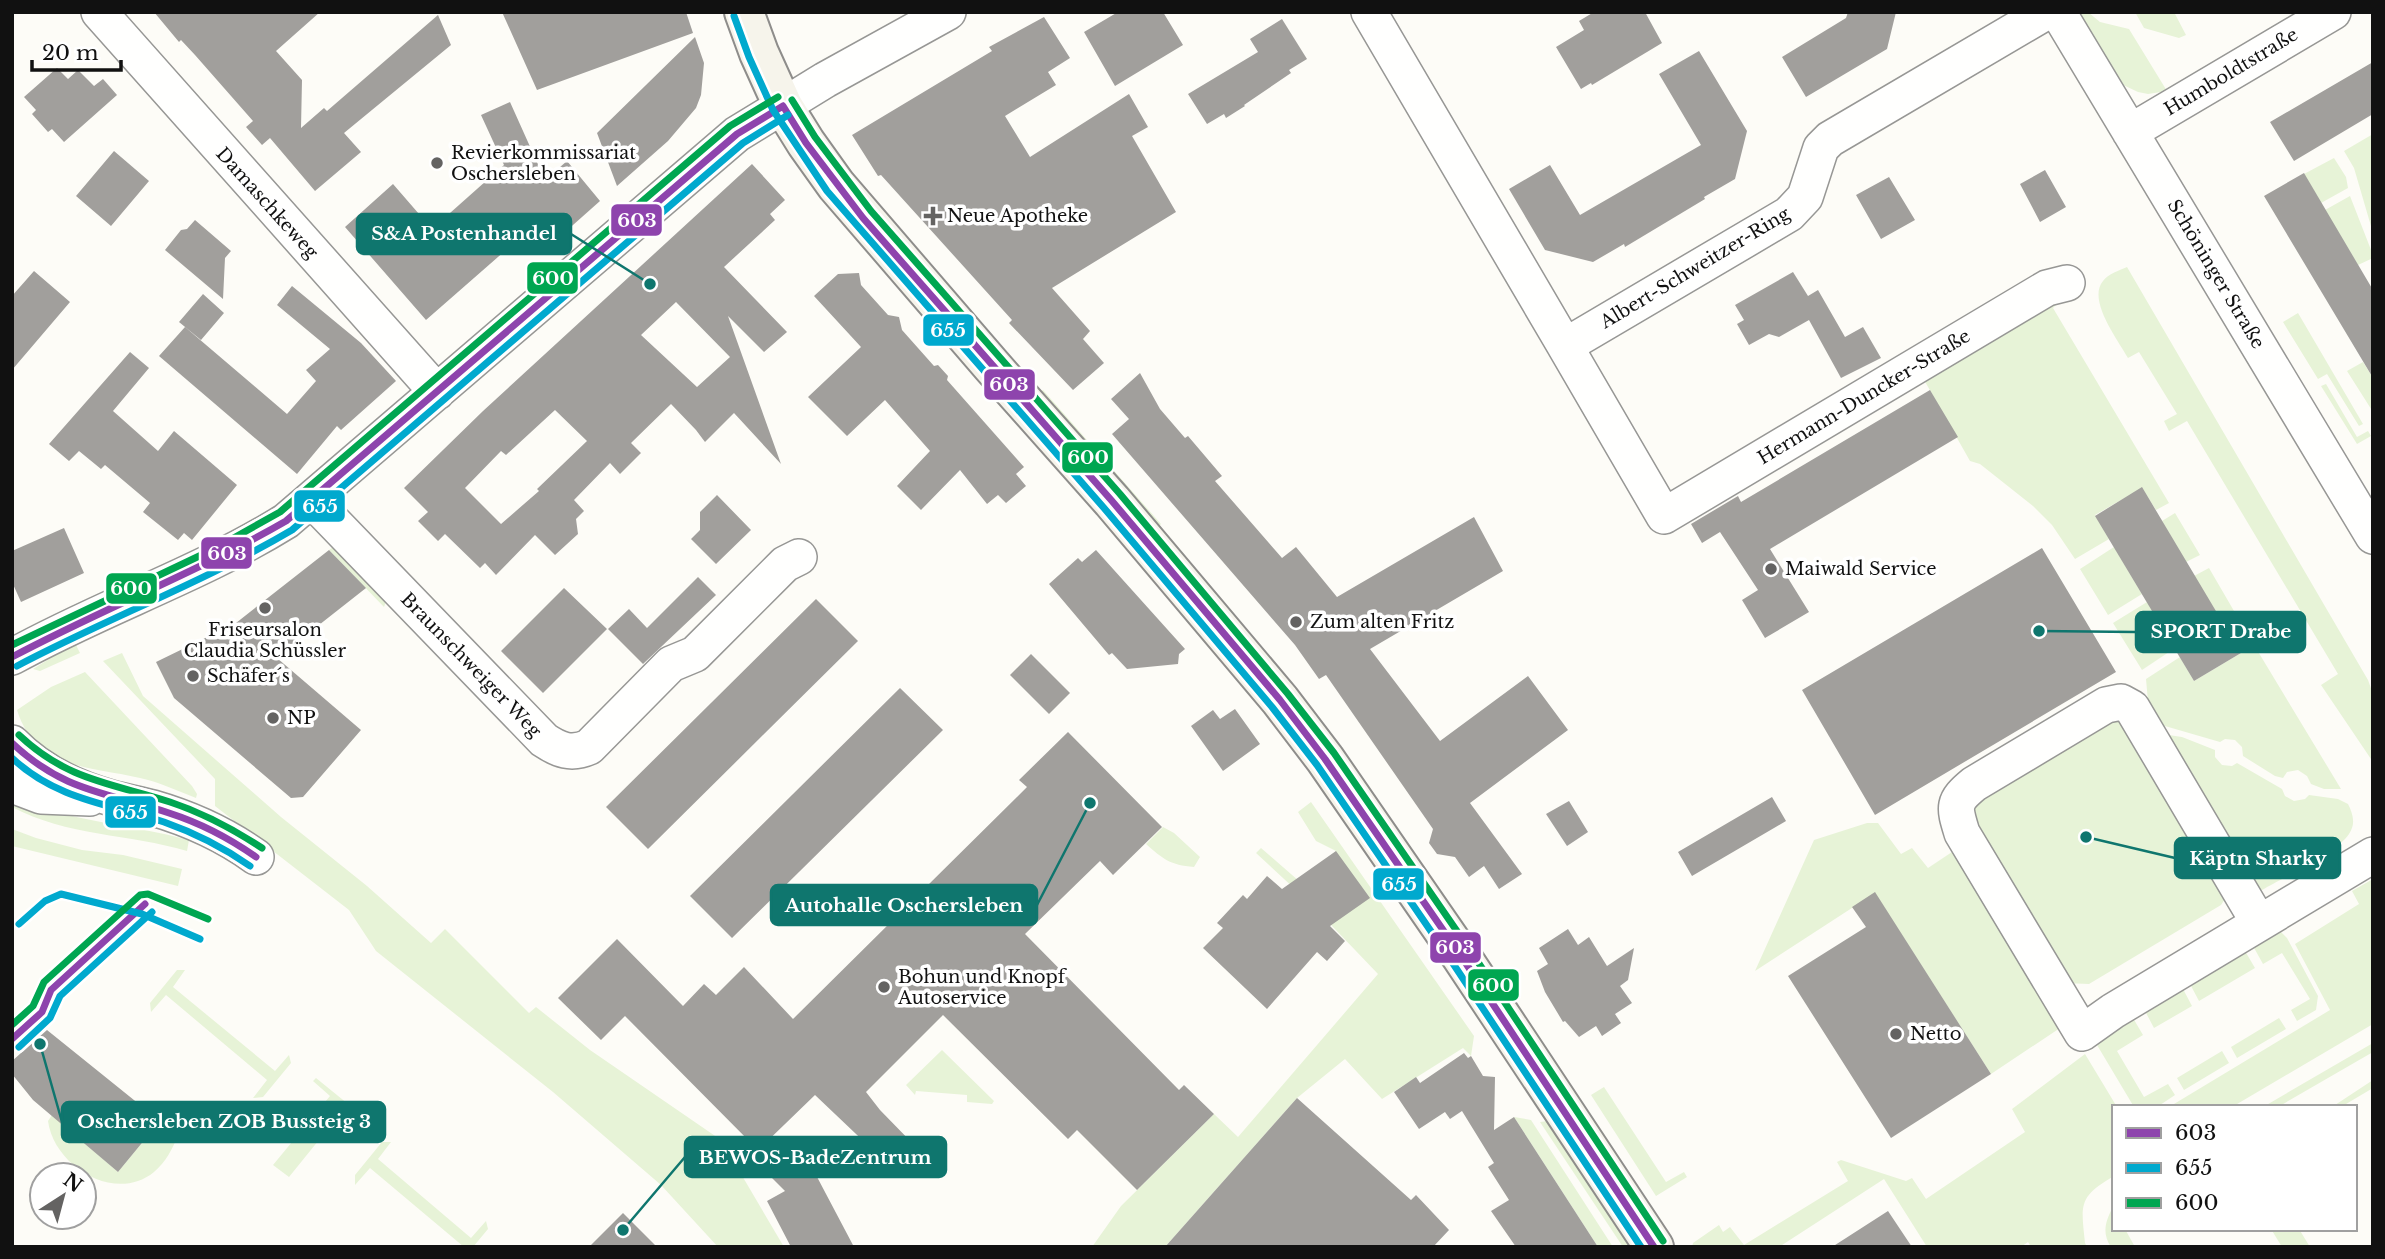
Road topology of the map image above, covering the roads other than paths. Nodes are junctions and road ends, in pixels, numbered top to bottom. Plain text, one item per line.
1 (99, 12) edge
2 (744, 12) edge
3 (948, 12) edge
4 (1369, 12) edge
5 (2046, 12) edge
6 (2058, 12) edge
7 (2333, 12) edge
8 (783, 106) junction
9 (2130, 132) junction
10 (2067, 283) dead end
11 (1565, 346) junction
12 (437, 392) junction
13 (312, 500) junction
14 (2373, 536) edge
15 (799, 557) dead end
16 (12, 657) edge
17 (12, 743) edge
18 (12, 785) edge
19 (111, 798) junction
20 (2373, 855) edge
21 (256, 857) dead end
22 (2259, 923) junction
23 (1654, 1247) edge

1 - 12 street, Damaschkeweg
2 - 8 street
3 - 8 street
4 - 11 street
5 - 11 street, Albert-Schweitzer-Ring
6 - 9 street, Schöninger Straße
7 - 9 street, Humboldtstraße
8 - 12 street
8 - 23 street
9 - 14 street, Schöninger Straße
10 - 11 street, Hermann-Duncker-Straße
12 - 13 street
13 - 15 street, Braunschweiger Weg
13 - 16 street
17 - 19 street
18 - 19 street
19 - 21 street
20 - 22 street
22 - 22 street

